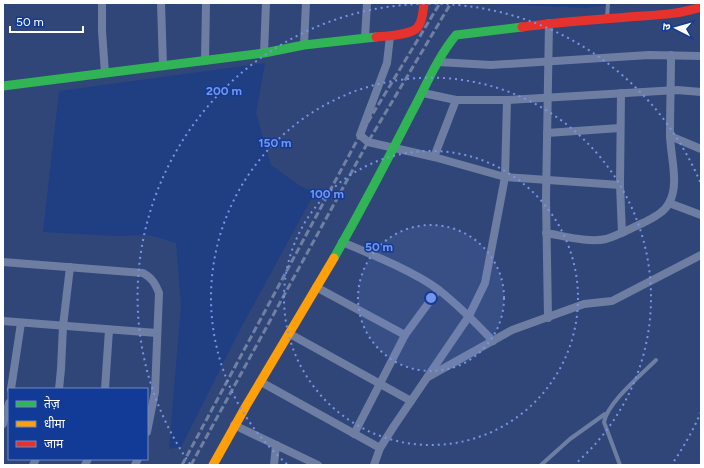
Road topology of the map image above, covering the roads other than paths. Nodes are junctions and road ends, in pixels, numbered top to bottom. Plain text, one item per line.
1 (102, 3) edge
2 (161, 3) edge
3 (206, 3) edge
4 (266, 3) edge
5 (306, 3) edge
6 (366, 3) edge
7 (424, 3) edge
8 (608, 3) edge
9 (701, 7) edge
10 (606, 19) junction
11 (549, 23) junction
12 (390, 36) junction
13 (365, 38) junction
14 (304, 45) junction
15 (264, 53) junction
16 (671, 55) junction
17 (701, 56) edge
18 (204, 61) junction
19 (548, 61) junction
20 (438, 62) junction
21 (163, 66) junction
22 (105, 73) junction
23 (3, 86) edge
24 (670, 91) junction
25 (701, 92) edge
26 (423, 93) junction
27 (621, 93) junction
28 (547, 97) junction
29 (456, 100) junction
30 (506, 100) junction
31 (620, 128) junction
32 (547, 133) junction
33 (670, 136) junction
34 (393, 148) junction
35 (701, 149) edge
36 (434, 157) junction
37 (505, 177) junction
38 (546, 181) junction
39 (620, 185) junction
40 (670, 203) junction
41 (701, 215) edge
42 (622, 232) junction
43 (546, 233) junction
44 (342, 242) junction
45 (701, 255) edge
46 (3, 262) edge
47 (70, 267) junction
48 (316, 287) junction
49 (438, 290) junction
50 (469, 316) junction
51 (548, 318) junction
52 (3, 321) edge
53 (21, 323) junction
54 (64, 326) junction
55 (109, 330) junction
56 (157, 333) junction
57 (290, 334) junction
58 (406, 335) junction
59 (493, 341) junction
60 (656, 360) dead end
61 (427, 378) junction
62 (261, 382) junction
63 (381, 384) junction
64 (11, 388) edge
65 (59, 388) edge
66 (105, 388) edge
67 (411, 401) junction
68 (8, 406) edge
69 (605, 414) junction
70 (3, 424) edge
71 (234, 425) junction
72 (148, 427) edge
73 (354, 434) junction
74 (276, 445) junction
75 (380, 448) junction
76 (213, 465) edge
77 (274, 465) edge
78 (318, 465) edge
79 (374, 465) edge
80 (541, 465) edge
81 (620, 465) edge

1 - 22 street
2 - 21 street
3 - 18 street
4 - 15 street
5 - 14 street
6 - 13 street
7 - 12 street
8 - 10 lane
9 - 10 street
10 - 11 street
11 - 19 street
11 - 20 street
12 - 13 street
12 - 34 street
13 - 14 street
14 - 15 street
15 - 18 street
16 - 17 street
16 - 19 street
16 - 24 street
18 - 21 street
19 - 20 street
19 - 28 street
20 - 26 street
21 - 22 street
22 - 23 street
24 - 25 street
24 - 27 street
24 - 33 street
26 - 29 street
26 - 34 street
27 - 28 street
27 - 31 street
28 - 30 street
28 - 32 street
29 - 30 street
29 - 36 street
30 - 37 street
31 - 32 street
31 - 39 street
32 - 38 street
33 - 35 street
33 - 40 street
34 - 36 street
34 - 44 street
36 - 37 street
37 - 38 street
37 - 50 street
38 - 39 street
38 - 43 street
39 - 42 street
40 - 41 street
40 - 42 street
42 - 43 street
43 - 51 street
44 - 48 street
44 - 49 street
45 - 51 street
46 - 47 street
47 - 54 street
47 - 56 street
48 - 57 street
48 - 58 street
49 - 50 street
49 - 58 street
50 - 59 street
50 - 61 street
51 - 59 street
52 - 53 street
53 - 54 street
53 - 64 street
54 - 55 street
54 - 65 street
55 - 56 street
55 - 66 street
56 - 72 street
57 - 62 street
57 - 63 street
58 - 63 street
59 - 61 street
60 - 69 lane
61 - 67 street
62 - 71 street
62 - 73 street
63 - 67 street
63 - 73 street
67 - 75 street
68 - 70 street
69 - 80 lane
69 - 81 lane
71 - 74 street
71 - 76 street
73 - 75 street
74 - 77 street
74 - 78 street
75 - 79 street

